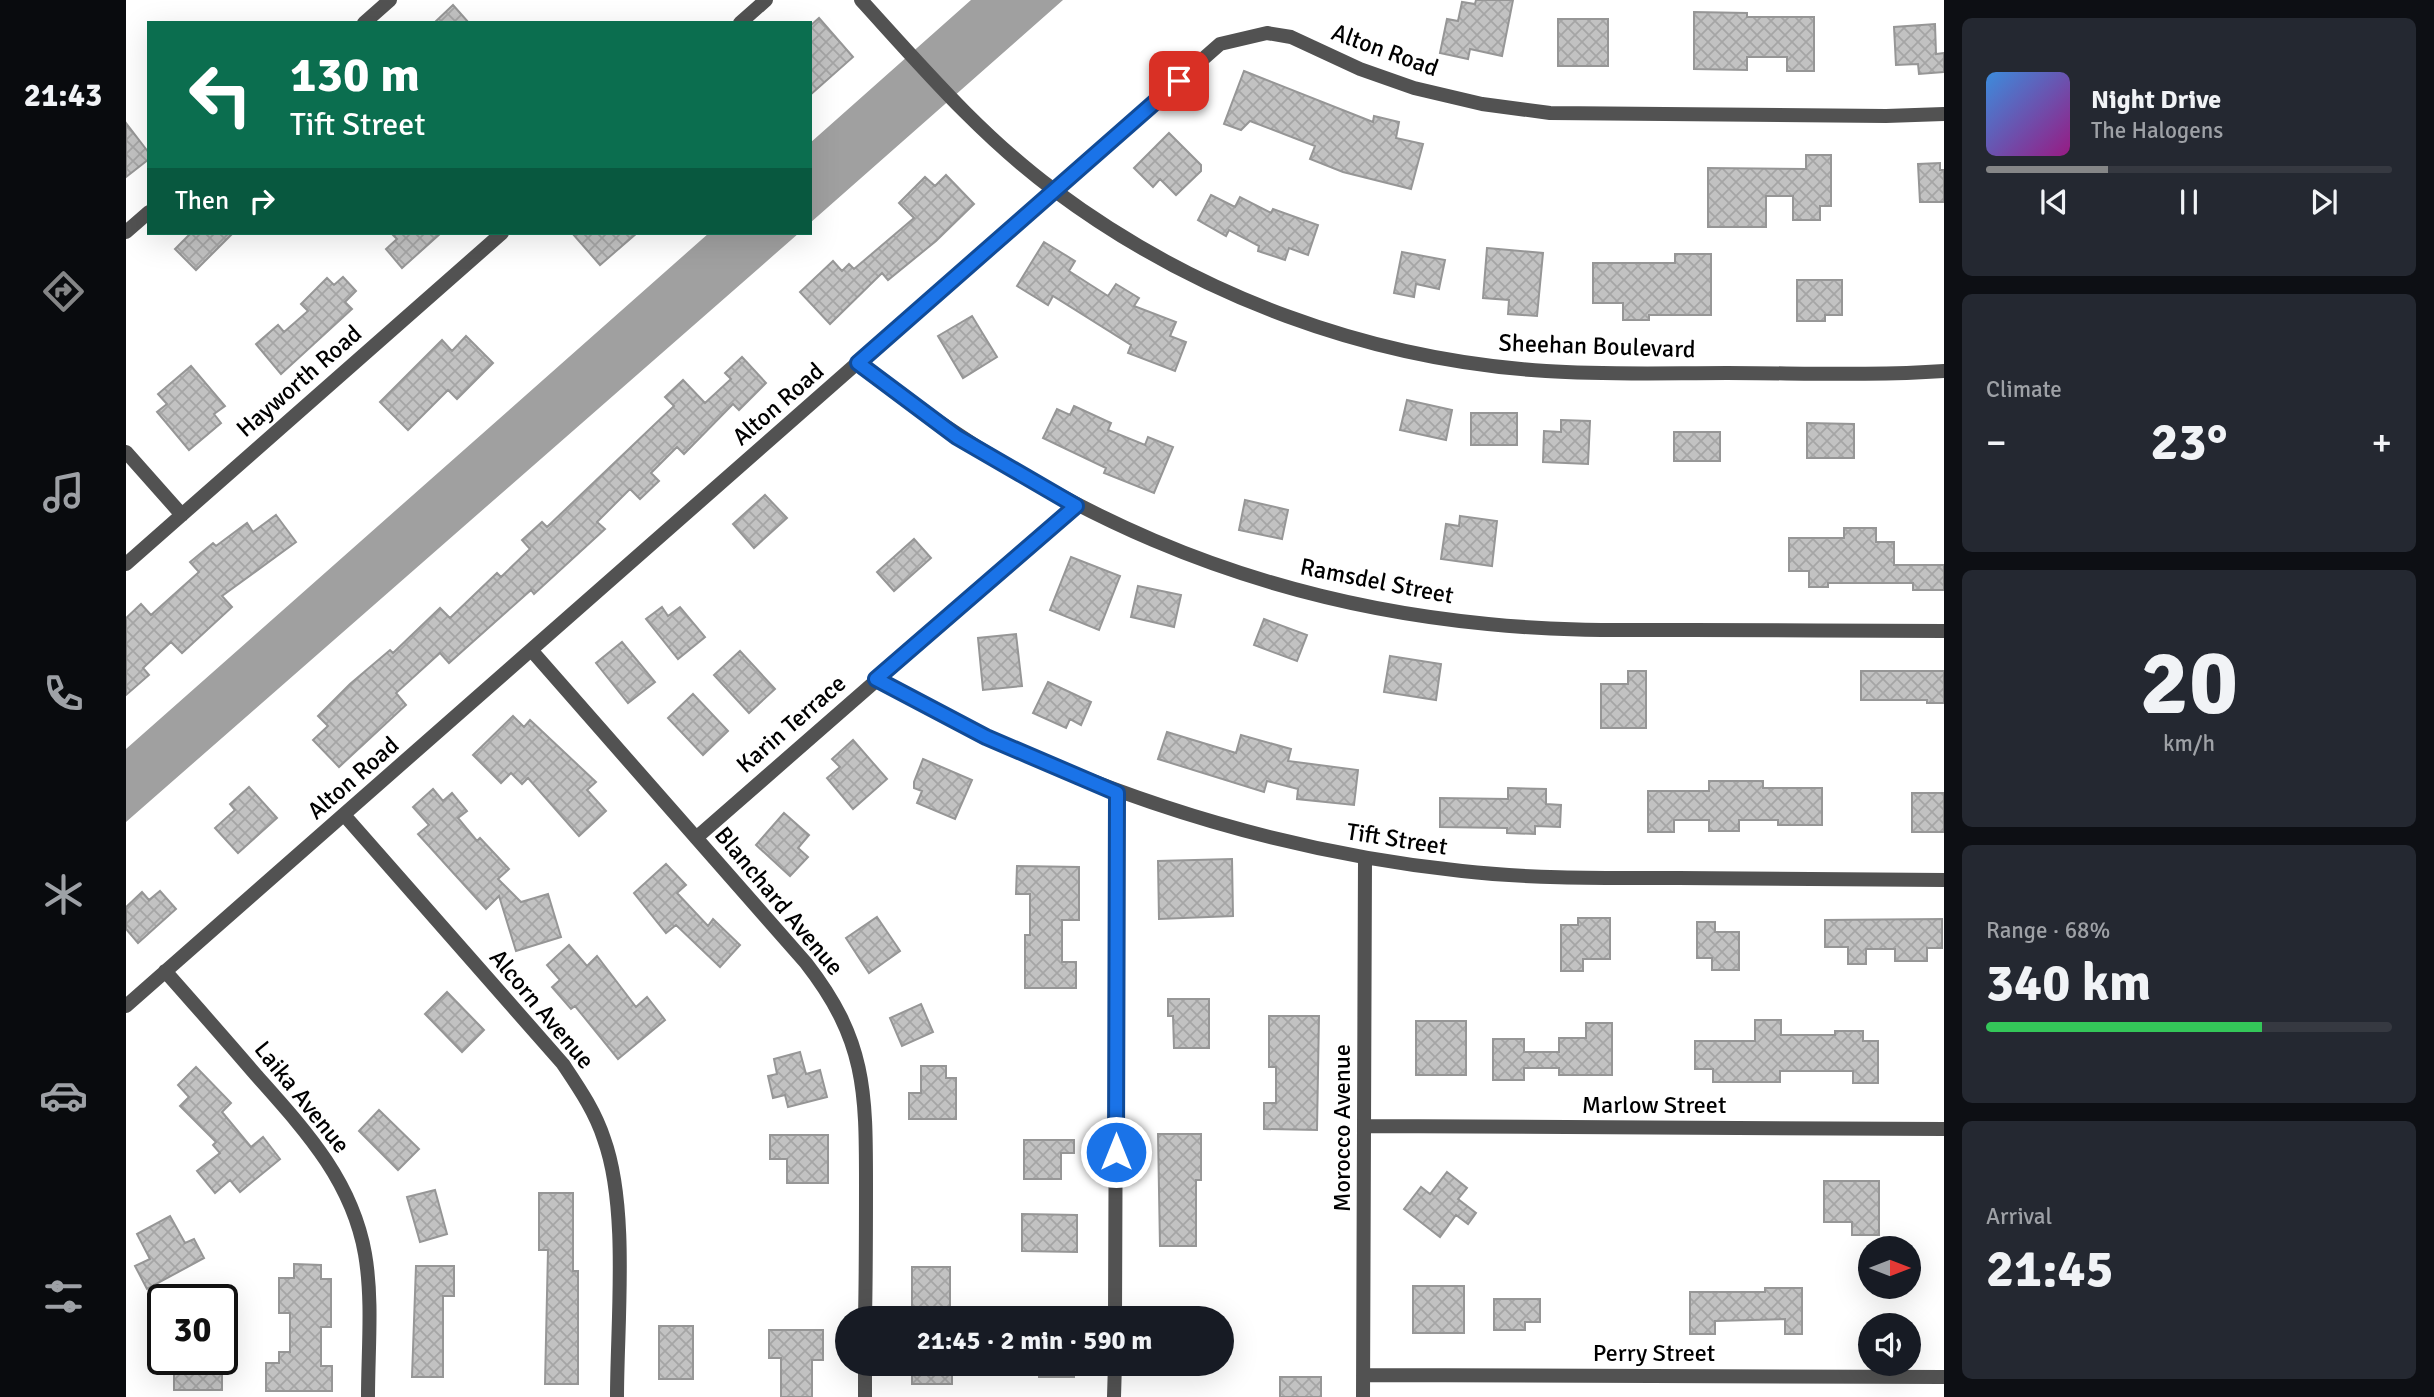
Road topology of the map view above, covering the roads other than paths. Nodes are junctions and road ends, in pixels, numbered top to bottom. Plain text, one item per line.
1 (390, 0) edge
2 (766, 0) edge
3 (861, 0) edge
4 (366, 21) edge
5 (742, 21) edge
6 (1944, 114) edge
7 (1055, 191) junction
8 (147, 214) edge
9 (126, 232) edge
10 (500, 235) edge
11 (858, 363) junction
12 (1944, 371) edge
13 (126, 452) edge
14 (1076, 506) junction
15 (181, 515) junction
16 (126, 564) edge
17 (1944, 631) edge
18 (532, 651) junction
19 (876, 679) junction
20 (1117, 793) junction
21 (345, 816) junction
22 (696, 838) junction
23 (1365, 858) junction
24 (1944, 880) edge
25 (165, 971) junction
26 (126, 1006) edge
27 (1364, 1126) junction
28 (1944, 1129) edge
29 (865, 1306) edge
30 (1115, 1306) edge
31 (1363, 1375) junction
32 (865, 1376) edge
33 (1115, 1376) edge
34 (1944, 1377) edge
35 (368, 1397) edge
36 (617, 1397) edge
37 (865, 1397) edge
38 (1114, 1397) edge
39 (1363, 1397) edge

1 - 4 street
2 - 5 street
3 - 7 street, Sheehan Boulevard
6 - 7 street, Alton Road
7 - 11 street, Alton Road
7 - 12 street, Sheehan Boulevard
8 - 9 street
10 - 15 street, Hayworth Road
11 - 14 street, Ramsdel Street
11 - 18 street, Alton Road
13 - 15 street
14 - 17 street, Ramsdel Street
14 - 19 street, Karin Terrace
15 - 16 street, Hayworth Road
18 - 21 street, Alton Road
18 - 22 street, Blanchard Avenue
19 - 20 street, Tift Street
19 - 22 street, Karin Terrace
20 - 23 street, Tift Street
20 - 30 street
21 - 25 street, Alton Road
21 - 36 street, Alcorn Avenue
22 - 29 street, Blanchard Avenue
23 - 24 street, Tift Street
23 - 27 street, Morocco Avenue
25 - 26 street, Alton Road
25 - 35 street, Laika Avenue
27 - 28 street, Marlow Street
27 - 31 street, Morocco Avenue
31 - 34 street, Perry Street
31 - 39 street, Morocco Avenue
32 - 37 street
33 - 38 street

